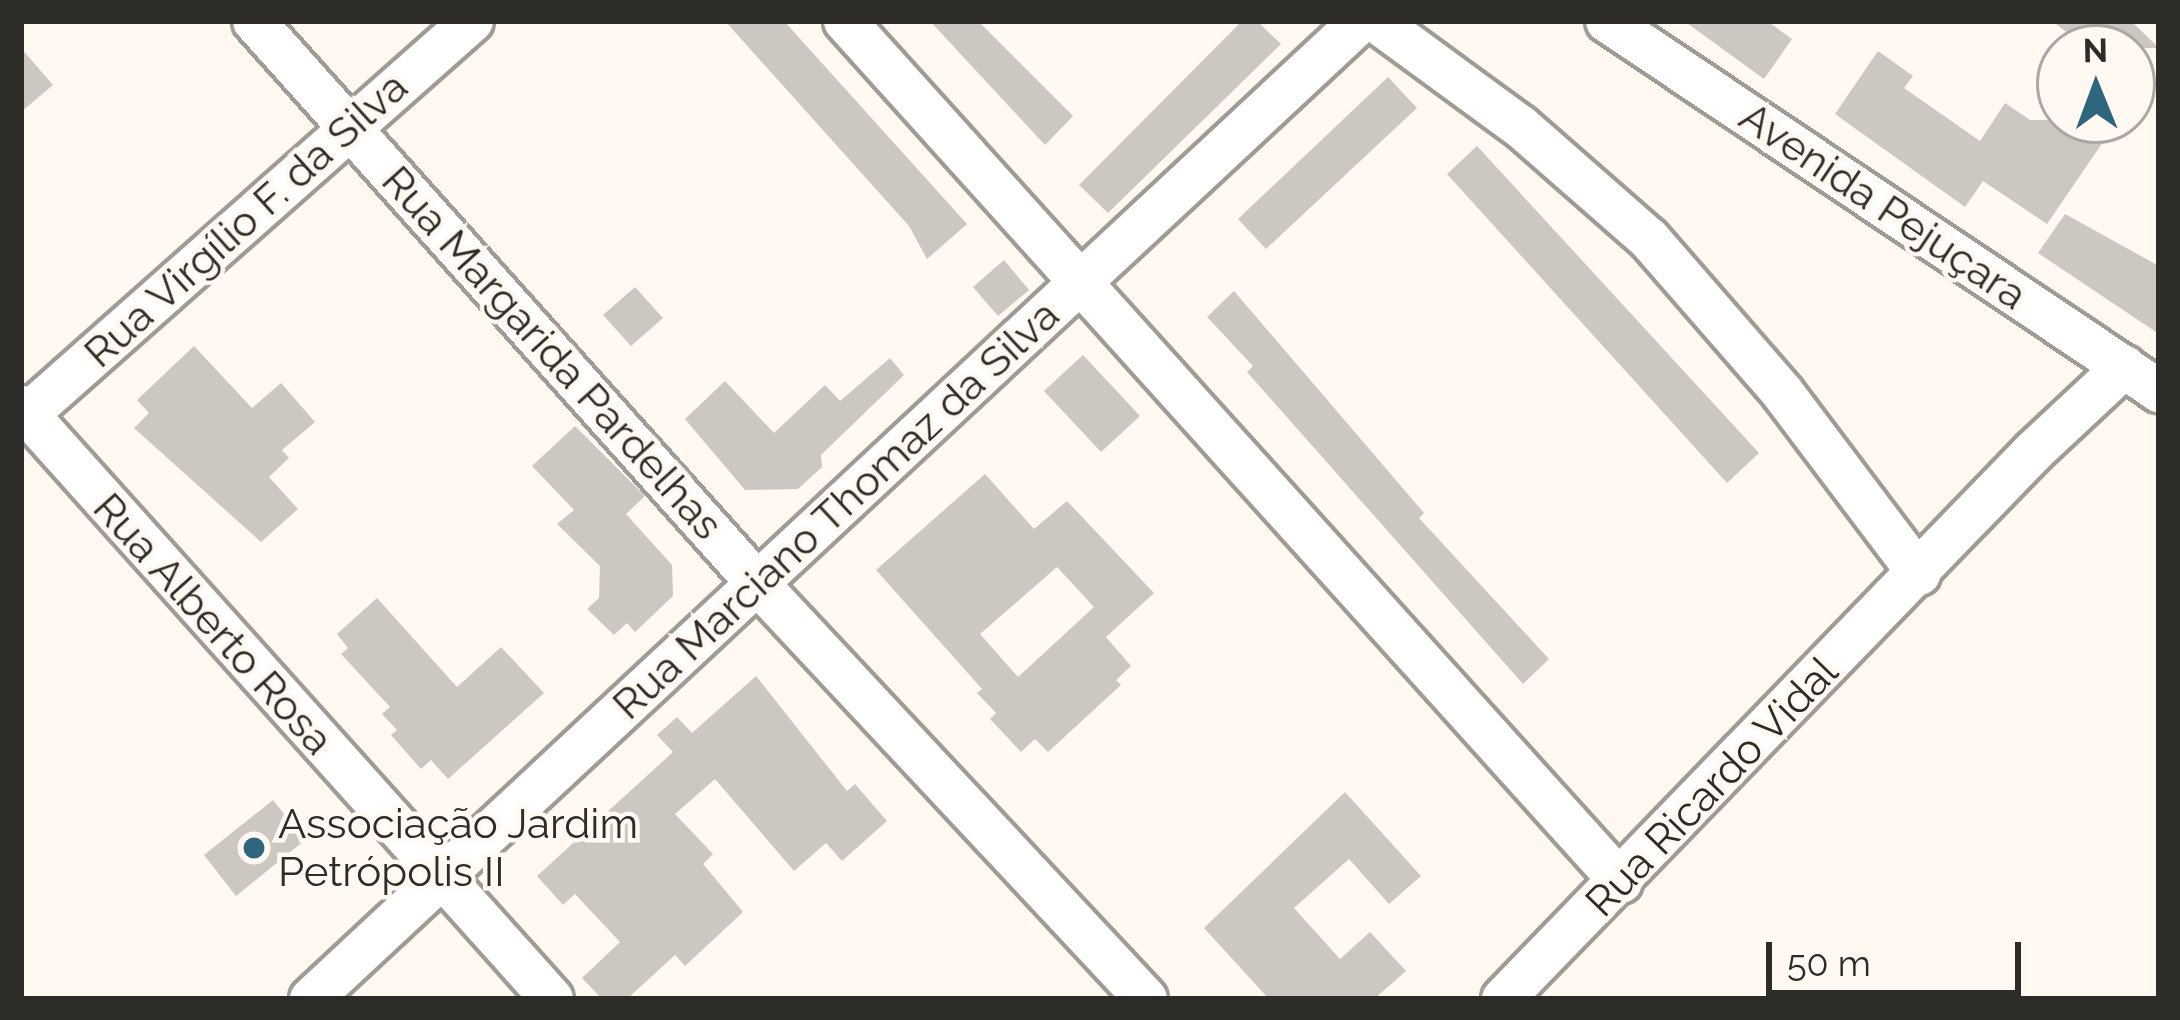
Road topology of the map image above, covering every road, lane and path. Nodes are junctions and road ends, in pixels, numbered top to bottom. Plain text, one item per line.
1 (254, 21) edge
2 (472, 21) edge
3 (845, 21) edge
4 (1361, 21) edge
5 (1376, 21) edge
6 (1607, 21) edge
7 (350, 127) junction
8 (1081, 283) junction
9 (2142, 379) edge
10 (23, 414) edge
11 (1919, 574) junction
12 (758, 584) junction
13 (437, 876) junction
14 (1621, 882) junction
15 (311, 999) edge
16 (552, 999) edge
17 (1146, 999) edge
18 (1503, 999) edge

1 - 7 street, Rua Margarida Pardelhas
2 - 7 street, Rua Virgílio F. da Silva
3 - 8 street
4 - 8 street, Rua Marciano Thomaz da Silva
5 - 11 street
6 - 9 street, Avenida Pejuçara
7 - 10 street, Rua Virgílio F. da Silva
7 - 12 street, Rua Margarida Pardelhas
8 - 12 street, Rua Marciano Thomaz da Silva
8 - 14 street
9 - 11 street, Rua Ricardo Vidal
10 - 13 street, Rua Alberto Rosa
11 - 14 street, Rua Ricardo Vidal
12 - 13 street, Rua Marciano Thomaz da Silva
12 - 17 street, Rua Margarida Pardelhas
13 - 15 street, Rua Marciano Thomaz da Silva
13 - 16 street, Rua Alberto Rosa
14 - 18 street, Rua Ricardo Vidal

